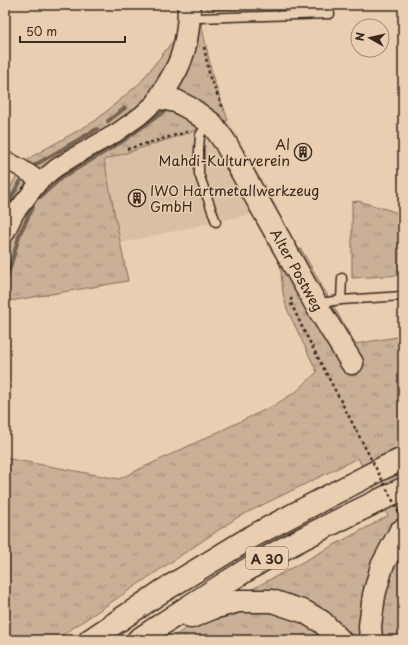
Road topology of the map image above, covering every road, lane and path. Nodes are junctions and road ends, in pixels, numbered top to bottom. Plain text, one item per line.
1 (399, 5) edge
2 (403, 13) edge
3 (189, 14) edge
4 (330, 14) dead end
5 (160, 98) junction
6 (212, 124) junction
7 (127, 149) dead end
8 (5, 160) edge
9 (40, 181) junction
10 (216, 222) dead end
11 (5, 234) edge
12 (342, 278) dead end
13 (305, 284) junction
14 (403, 296) edge
15 (341, 300) junction
16 (5, 306) edge
17 (10, 308) dead end
18 (318, 308) junction
19 (352, 363) dead end
20 (403, 459) edge
21 (403, 488) edge
22 (403, 520) edge
23 (403, 530) edge
24 (90, 640) edge
25 (138, 640) edge
26 (340, 640) edge
27 (371, 640) edge

1 - 2 path
3 - 4 lane
3 - 5 main road
5 - 6 main road, Alter Postweg
5 - 9 street
6 - 7 path
6 - 10 lane
6 - 13 main road, Alter Postweg
8 - 9 street
9 - 11 street
12 - 15 lane
13 - 18 main road, Alter Postweg
13 - 22 path, bridge
14 - 15 lane
15 - 18 lane
16 - 17 path
18 - 19 main road, Alter Postweg
20 - 24 main road, A 30
21 - 25 main road, A 30
23 - 27 main road
25 - 26 main road

